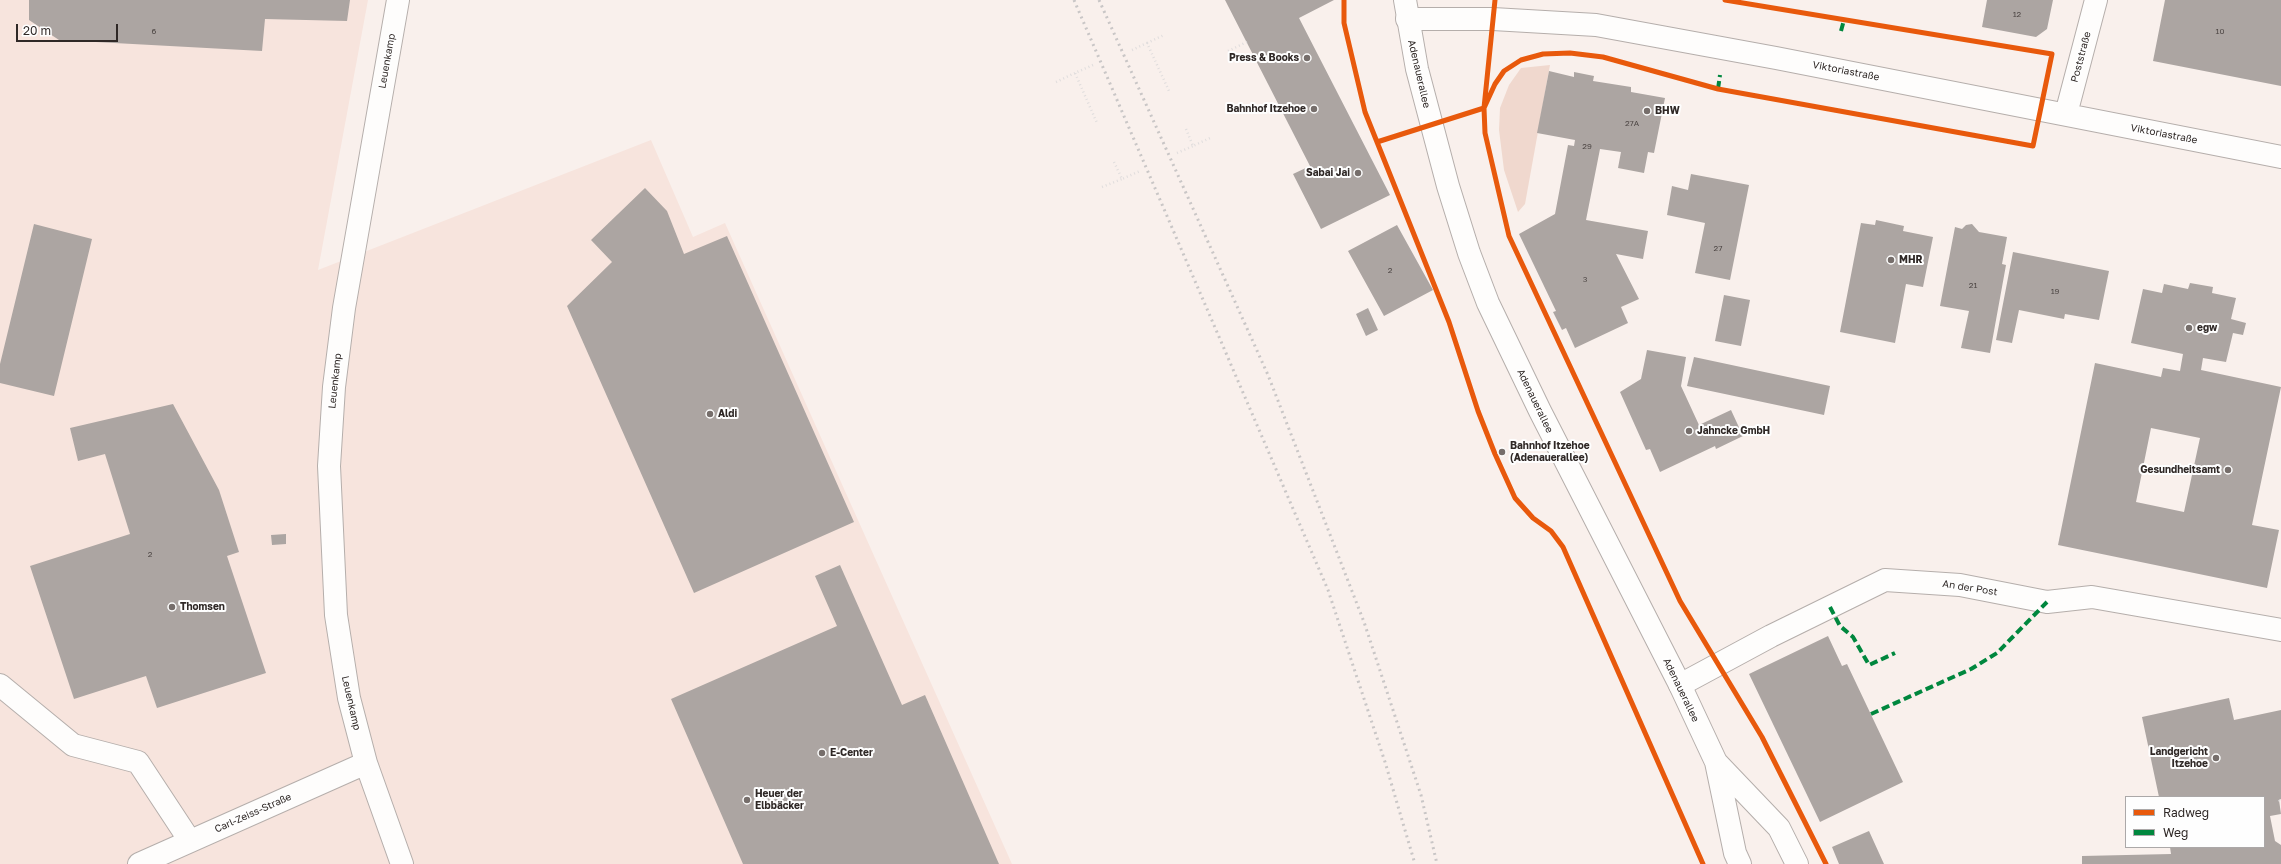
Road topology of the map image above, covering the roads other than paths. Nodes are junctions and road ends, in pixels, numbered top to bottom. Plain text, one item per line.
1 (398, 0) edge
2 (2096, 0) edge
3 (1406, 10) edge
4 (2066, 114) junction
5 (2281, 157) edge
6 (2281, 630) edge
7 (0, 685) edge
8 (1680, 685) junction
9 (1716, 762) junction
10 (366, 763) junction
11 (190, 842) junction
12 (139, 864) edge
13 (402, 864) edge
14 (1740, 864) edge
15 (1797, 864) edge

1 - 10 street, Leuenkamp
2 - 4 street, Poststraße
3 - 4 street, Viktoriastraße
3 - 8 street, Adenauerallee
4 - 5 street, Viktoriastraße
6 - 8 street, An der Post
7 - 11 street
8 - 9 street, Adenauerallee
9 - 14 street, Adenauerallee
9 - 15 street, Adenauerallee
10 - 11 street, Carl-Zeiss-Straße
10 - 13 street, Leuenkamp
11 - 12 street, Carl-Zeiss-Straße

